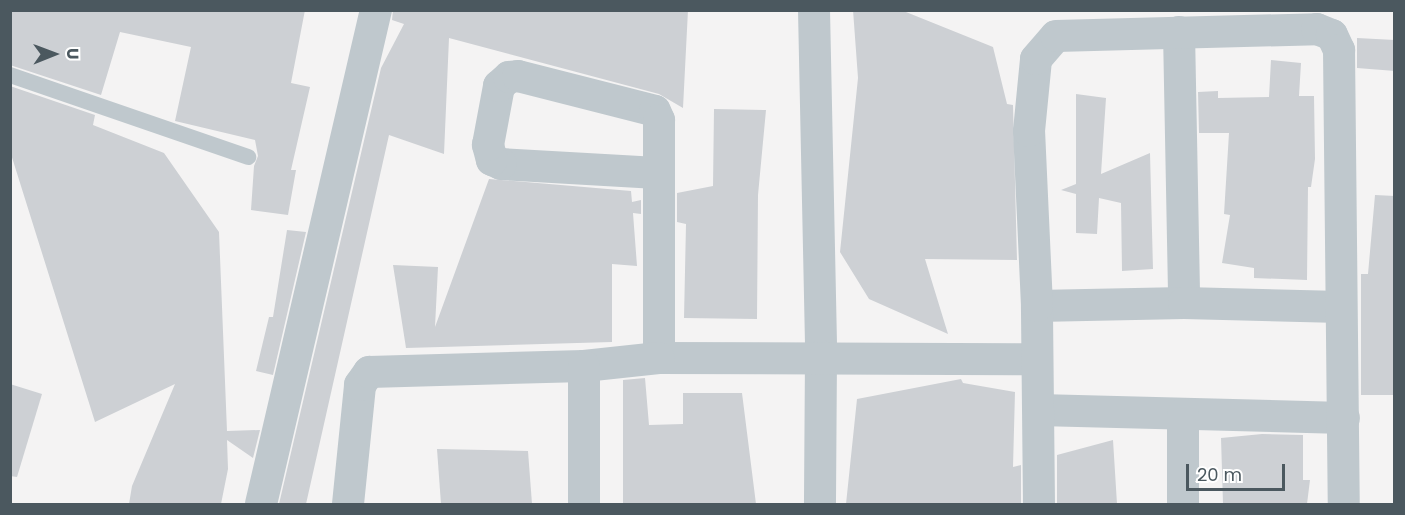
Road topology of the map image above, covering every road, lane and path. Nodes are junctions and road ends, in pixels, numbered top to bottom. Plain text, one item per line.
1 (376, 10) edge
2 (814, 10) edge
3 (1179, 32) junction
4 (10, 75) edge
5 (248, 157) dead end
6 (657, 173) junction
7 (1184, 303) junction
8 (1037, 306) junction
9 (1341, 307) junction
10 (821, 356) junction
11 (659, 358) junction
12 (1035, 359) junction
13 (585, 366) junction
14 (1038, 410) junction
15 (1183, 414) junction
16 (1344, 418) junction
17 (261, 504) edge
18 (348, 504) edge
19 (584, 504) edge
20 (820, 504) edge
21 (1038, 504) edge
22 (1183, 504) edge
23 (1344, 504) edge

1 - 17 street
2 - 10 street
3 - 7 street
3 - 8 street
3 - 9 street
4 - 5 lane
6 - 6 street
6 - 11 street
7 - 8 street
7 - 9 street
8 - 12 street
9 - 16 street
10 - 11 street
10 - 12 street
10 - 20 street
11 - 13 street
12 - 14 street
13 - 18 street
13 - 19 street
14 - 15 street
14 - 21 street
15 - 16 street
15 - 22 street
16 - 23 street

